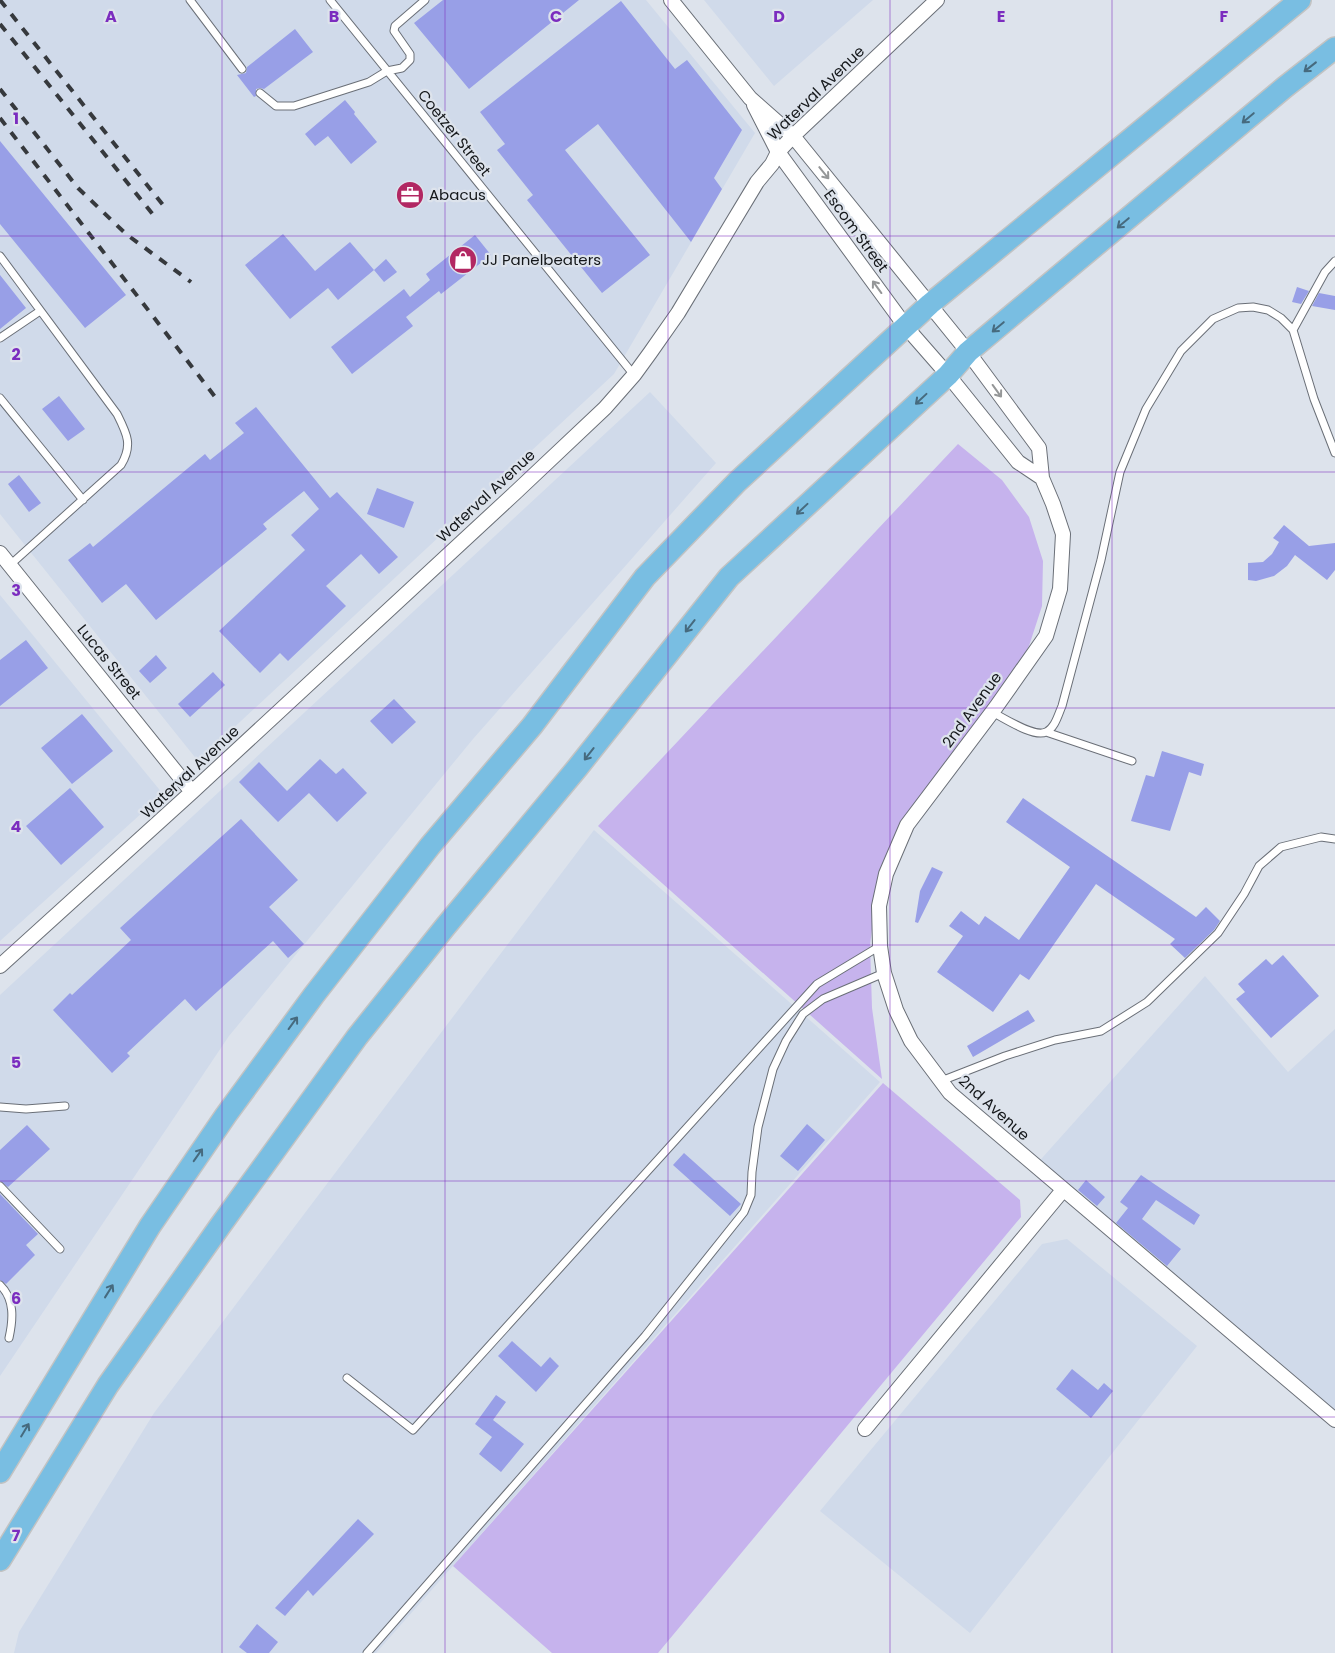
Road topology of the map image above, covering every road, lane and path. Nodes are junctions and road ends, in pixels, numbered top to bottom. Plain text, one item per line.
1 (190, 0) edge
2 (330, 0) edge
3 (425, 0) edge
4 (671, 0) edge
5 (937, 0) edge
6 (1300, 0) edge
7 (1335, 48) edge
8 (242, 69) dead end
9 (387, 71) junction
10 (260, 93) dead end
11 (750, 98) junction
12 (793, 136) junction
13 (778, 152) junction
14 (0, 256) edge
15 (1335, 261) edge
16 (930, 304) junction
17 (40, 311) junction
18 (906, 327) junction
19 (1293, 330) junction
20 (0, 338) edge
21 (968, 352) junction
22 (634, 375) junction
23 (948, 375) junction
24 (0, 398) edge
25 (1335, 453) edge
26 (1042, 478) junction
27 (83, 500) junction
28 (0, 553) edge
29 (10, 565) junction
30 (992, 712) junction
31 (1046, 732) junction
32 (1132, 761) dead end
33 (192, 792) junction
34 (1335, 839) edge
35 (880, 946) junction
36 (0, 966) edge
37 (884, 973) junction
38 (941, 1081) junction
39 (65, 1106) dead end
40 (0, 1107) edge
41 (0, 1186) edge
42 (1063, 1190) junction
43 (60, 1249) dead end
44 (0, 1285) edge
45 (9, 1338) dead end
46 (346, 1378) dead end
47 (1335, 1420) edge
48 (865, 1429) dead end
49 (0, 1472) edge
50 (0, 1560) edge
51 (367, 1653) edge

1 - 8 lane
2 - 9 lane, Coetzer Street
3 - 9 lane
4 - 11 street, Escom Street
5 - 12 street, Waterval Avenue
6 - 16 main road
7 -> 21 main road
9 - 10 lane
9 - 22 lane, Coetzer Street
11 - 12 street, Escom Street
11 - 13 street, Escom Street
12 - 13 street, Waterval Avenue
12 -> 16 street, Escom Street
18 -> 13 street, Escom Street
13 - 22 street, Waterval Avenue
14 - 17 lane
15 - 19 lane
16 - 18 main road
16 - 21 street, Escom Street
17 - 20 lane
17 - 27 lane
18 - 23 street, Escom Street
49 -> 18 main road
19 - 25 lane
19 - 31 lane
21 - 23 main road
21 -> 26 street, 2nd Avenue
22 - 33 street, Waterval Avenue
23 - 26 street
23 -> 50 main road
24 - 27 lane
26 - 30 street, 2nd Avenue
27 - 29 lane
28 - 29 street, Lucas Street
29 - 33 street, Lucas Street
30 - 31 lane
30 - 35 street, 2nd Avenue
31 - 32 lane
33 - 36 street, Waterval Avenue
34 - 38 lane
35 - 37 street, 2nd Avenue
35 - 46 lane
37 - 38 street, 2nd Avenue
37 - 51 lane
38 - 42 street, 2nd Avenue
39 - 40 lane
41 - 43 lane
42 - 47 street, 2nd Avenue
42 - 48 street
44 - 45 lane

